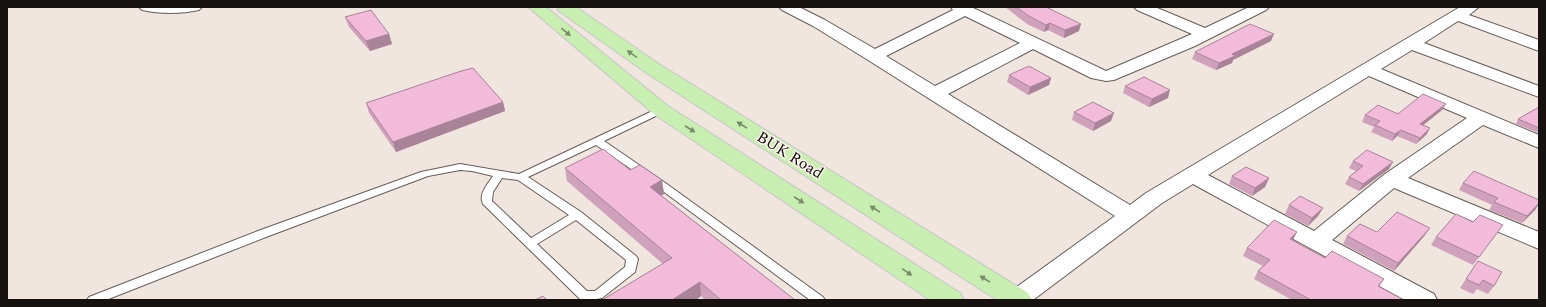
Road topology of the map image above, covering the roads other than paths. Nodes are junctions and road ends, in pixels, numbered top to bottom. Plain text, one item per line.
1 (147, 7) edge
2 (194, 7) edge
3 (536, 7) edge
4 (565, 7) edge
5 (787, 7) edge
6 (1142, 7) edge
7 (962, 9) edge
8 (1251, 9) edge
9 (1464, 11) edge
10 (1205, 34) junction
11 (1033, 43) junction
12 (1412, 44) junction
13 (1539, 46) edge
14 (874, 56) junction
15 (1367, 69) junction
16 (1539, 92) edge
17 (935, 93) junction
18 (661, 110) junction
19 (1482, 117) junction
20 (596, 140) junction
21 (1539, 142) edge
22 (499, 175) junction
23 (1192, 175) junction
24 (520, 177) junction
25 (1392, 179) junction
26 (577, 215) junction
27 (1130, 215) junction
28 (1537, 237) edge
29 (1315, 242) junction
30 (530, 244) junction
31 (93, 300) edge
32 (819, 300) edge
33 (950, 300) edge
34 (1017, 300) edge
35 (1425, 300) edge

1 - 2 street
3 -> 18 main road, BUK Road
34 -> 4 main road, BUK Road
5 - 14 street
6 - 10 street
7 - 11 street
7 - 14 street
8 - 10 street
9 - 12 street
9 - 13 street
10 - 11 street
11 - 17 street
12 - 15 street
12 - 16 street
14 - 17 street
15 - 19 street
15 - 23 street
17 - 27 street
18 - 20 lane
18 -> 33 main road, BUK Road
19 - 21 street
19 - 25 street
20 - 24 lane
20 - 32 lane
22 - 24 lane
22 - 30 lane
22 - 31 lane
23 - 27 street
23 - 29 street
24 - 26 lane
25 - 28 street
25 - 29 street
26 - 30 lane
26 - 30 lane
27 - 34 street
29 - 35 street

